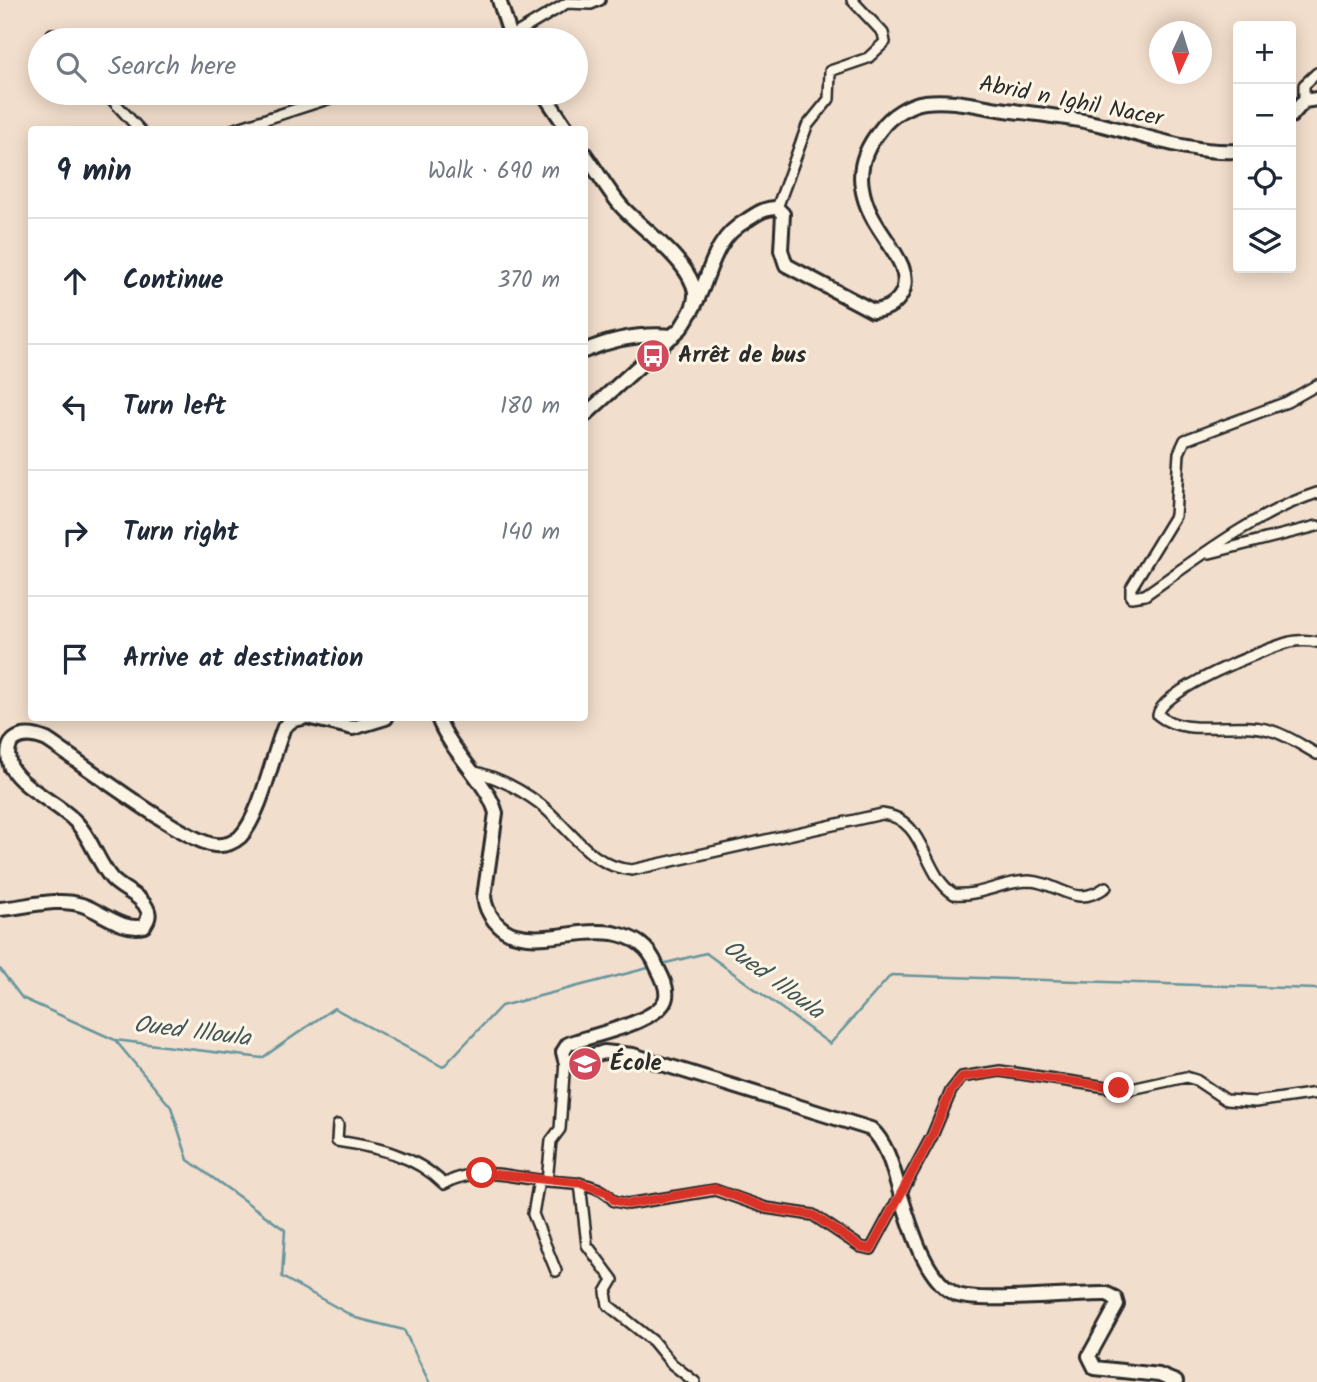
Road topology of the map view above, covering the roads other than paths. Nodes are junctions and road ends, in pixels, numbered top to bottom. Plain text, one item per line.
1 (499, 0) edge
2 (600, 0) edge
3 (852, 0) edge
4 (506, 28) edge
5 (526, 28) edge
6 (1317, 73) edge
7 (1317, 99) edge
8 (1304, 102) junction
9 (117, 105) edge
10 (309, 105) edge
11 (551, 105) edge
12 (1296, 111) edge
13 (136, 126) edge
14 (244, 126) edge
15 (565, 126) edge
16 (1233, 150) edge
17 (588, 159) edge
18 (777, 208) junction
19 (691, 312) junction
20 (673, 336) junction
21 (588, 350) edge
22 (1317, 385) edge
23 (588, 412) edge
24 (1317, 494) edge
25 (1317, 526) edge
26 (1203, 555) junction
27 (1317, 642) edge
28 (292, 721) edge
29 (324, 721) edge
30 (376, 721) edge
31 (440, 721) edge
32 (1317, 754) edge
33 (469, 771) junction
34 (1106, 887) dead end
35 (0, 909) edge
36 (565, 1060) junction
37 (1317, 1093) edge
38 (338, 1125) dead end
39 (543, 1181) junction
40 (580, 1183) junction
41 (900, 1194) junction
42 (556, 1271) dead end
43 (695, 1382) edge
44 (1177, 1382) edge

1 - 4 street
2 - 5 street
3 - 18 street
6 - 8 street
7 - 8 street
8 - 12 street
9 - 13 street
10 - 14 street
11 - 15 street
16 - 18 street, Abrid n Ighil Nacer
17 - 19 street
18 - 19 street
19 - 20 street
20 - 21 street
20 - 23 street
22 - 26 street
24 - 26 street
25 - 26 street
27 - 32 street
28 - 35 street
29 - 30 street
31 - 33 street
33 - 34 street
33 - 36 street
36 - 39 street
36 - 41 street
37 - 41 street
38 - 39 street
39 - 40 street
39 - 42 street
40 - 41 street
40 - 43 street
41 - 44 street

